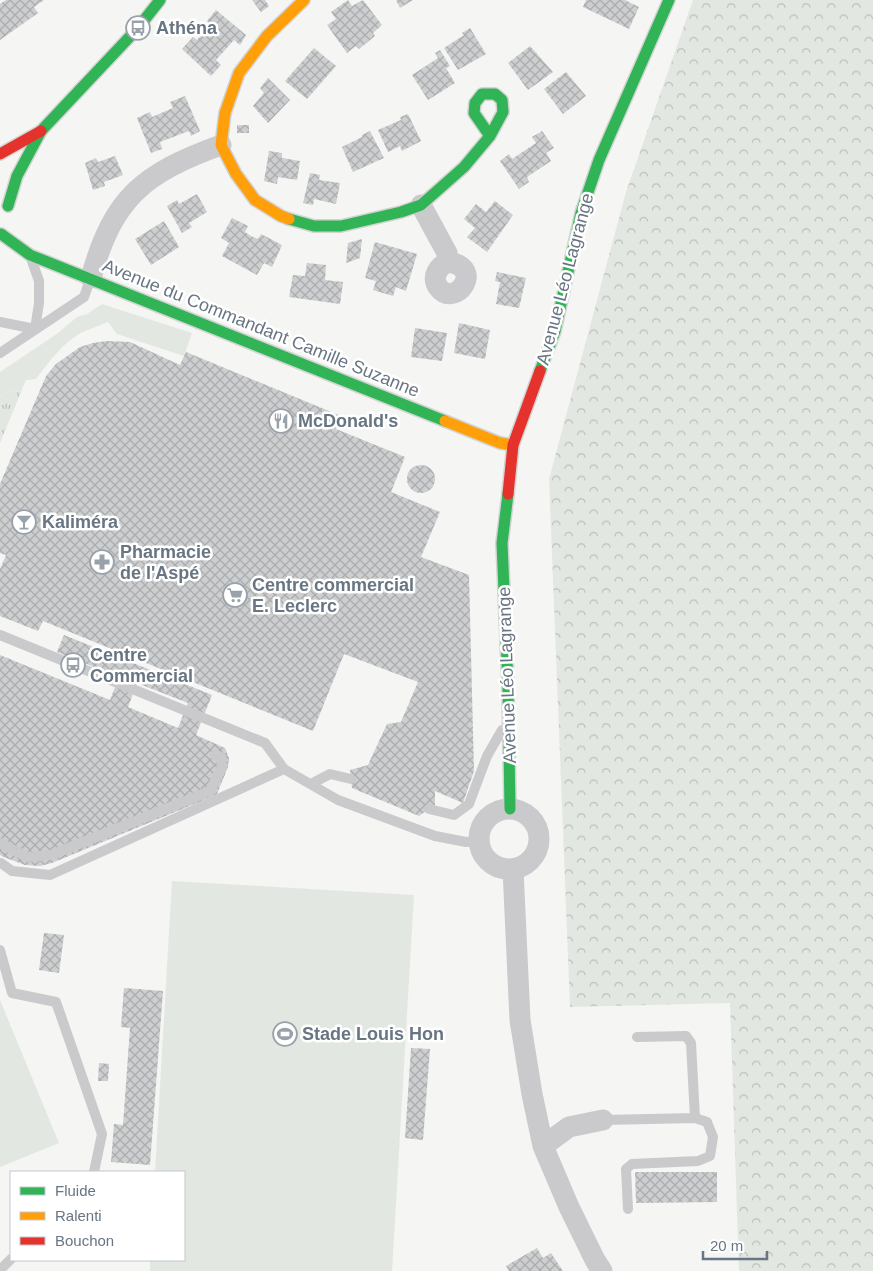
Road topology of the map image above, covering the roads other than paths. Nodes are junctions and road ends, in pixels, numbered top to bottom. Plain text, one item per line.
1 (160, 0) edge
2 (304, 0) edge
3 (669, 0) edge
4 (41, 131) junction
5 (490, 136) dead end
6 (221, 145) junction
7 (0, 154) edge
8 (0, 189) edge
9 (421, 205) junction
10 (4, 223) edge
11 (30, 255) junction
12 (448, 262) dead end
13 (91, 278) junction
14 (0, 322) edge
15 (35, 329) junction
16 (0, 353) edge
17 (514, 445) junction
18 (0, 635) edge
19 (509, 719) junction
20 (216, 754) dead end
21 (284, 769) junction
22 (351, 779) dead end
23 (311, 784) junction
24 (429, 809) dead end
25 (510, 809) junction
26 (479, 841) junction
27 (0, 843) edge
28 (1, 863) edge
29 (513, 869) junction
30 (0, 950) edge
31 (637, 1037) dead end
32 (695, 1118) junction
33 (603, 1120) joint
34 (543, 1146) junction
35 (94, 1171) edge
36 (628, 1210) dead end
37 (10, 1260) edge
38 (0, 1270) edge
39 (602, 1271) edge

1 - 4 street
2 - 6 street
3 - 17 street, Avenue Léo Lagrange
4 - 7 street
4 - 10 street
5 - 9 street
6 - 9 street
6 - 13 street
8 - 10 street
9 - 12 street
10 - 11 street, Avenue du Commandant Camille Suzanne
11 - 13 street, Avenue du Commandant Camille Suzanne
11 - 15 lane
13 - 15 lane
13 - 17 street, Avenue du Commandant Camille Suzanne
14 - 15 lane
15 - 16 lane
17 - 19 street, Avenue Léo Lagrange
18 - 21 lane
19 - 24 lane
19 - 25 street, Avenue Léo Lagrange
20 - 27 lane
21 - 23 lane
21 - 28 lane
22 - 23 lane
23 - 26 lane
25 - 26 street
25 - 29 street
26 - 29 street
29 - 34 street
30 - 35 lane
31 - 32 lane
32 - 33 lane
32 - 36 lane
33 - 34 street
34 - 39 street
37 - 38 lane

